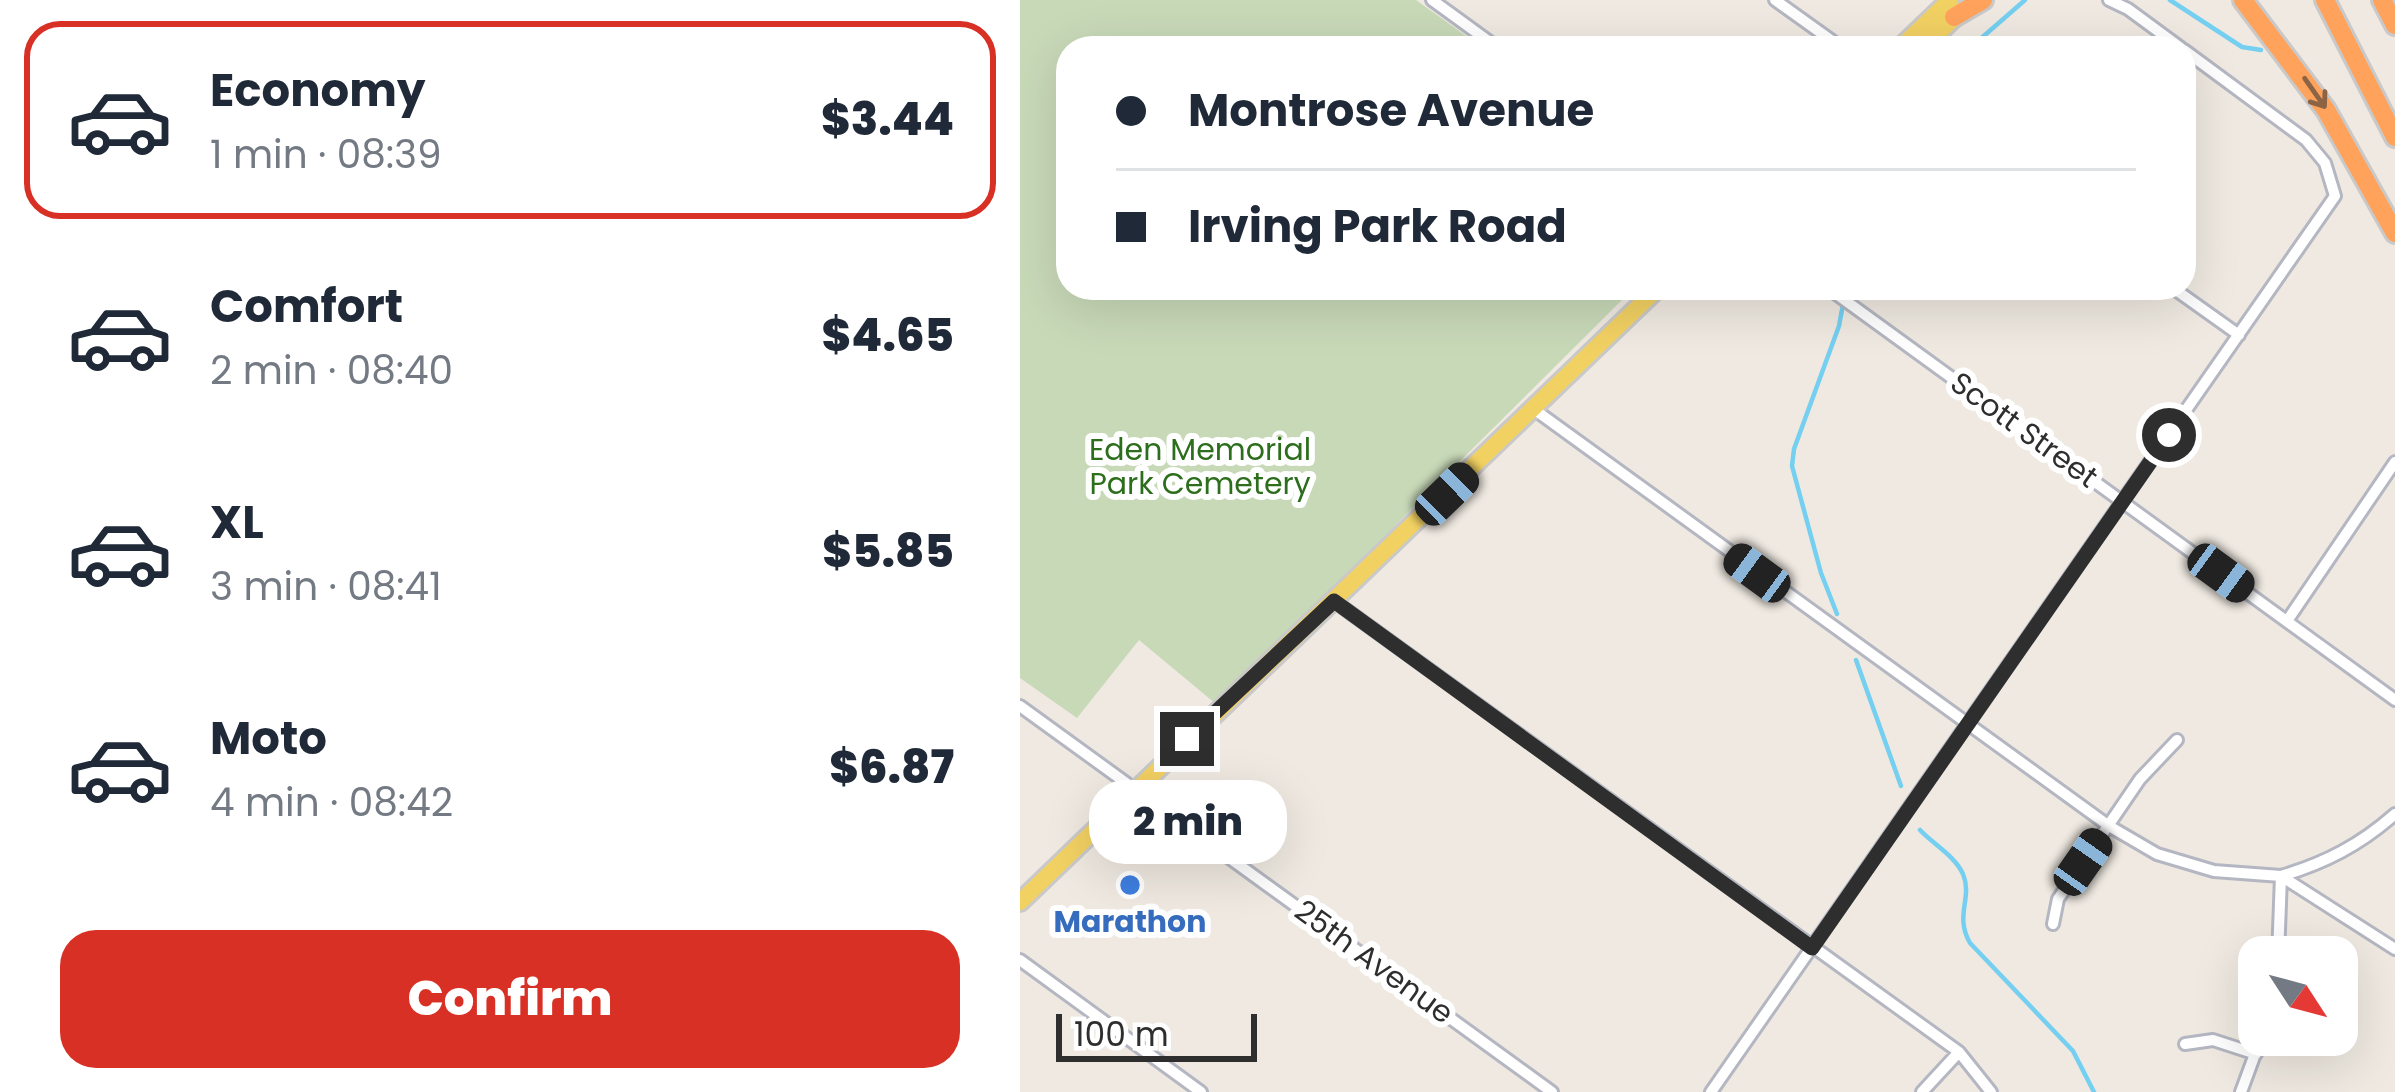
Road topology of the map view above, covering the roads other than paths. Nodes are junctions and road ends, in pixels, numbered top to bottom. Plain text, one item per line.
1 (1432, 0) edge
2 (1775, 0) edge
3 (1972, 0) edge
4 (1983, 0) edge
5 (2109, 0) edge
6 (2243, 0) edge
7 (2382, 0) edge
8 (2325, 6) edge
9 (1952, 9) edge
10 (2395, 25) edge
11 (1482, 36) edge
12 (1825, 36) edge
13 (1916, 36) edge
14 (1932, 36) edge
15 (2165, 36) edge
16 (2196, 59) edge
17 (2395, 137) edge
18 (2395, 233) edge
19 (1646, 300) edge
20 (1844, 300) edge
21 (2190, 300) edge
22 (2239, 335) junction
23 (1535, 410) junction
24 (2395, 462) edge
25 (2122, 502) junction
26 (1334, 601) junction
27 (2287, 621) junction
28 (2395, 700) edge
29 (1020, 706) edge
30 (1968, 724) junction
31 (2177, 740) dead end
32 (1134, 788) junction
33 (2395, 814) edge
34 (2109, 826) junction
35 (2281, 876) junction
36 (1020, 902) edge
37 (2054, 924) dead end
38 (2279, 936) edge
39 (1812, 948) junction
40 (2395, 949) edge
41 (1020, 960) edge
42 (2185, 1045) dead end
43 (2238, 1048) edge
44 (1959, 1052) junction
45 (2255, 1056) edge
46 (1201, 1092) edge
47 (1552, 1092) edge
48 (1712, 1092) edge
49 (1922, 1092) edge
50 (1990, 1092) edge
51 (2241, 1092) edge

1 - 11 street
2 - 12 street
3 - 9 main road
4 - 9 highway
5 - 15 street
6 -> 18 highway
7 - 10 highway
8 - 17 highway
9 - 13 main road
9 - 14 main road
16 - 22 street
19 - 23 main road
20 - 25 street, Scott Street
21 - 22 street
22 - 25 street
23 - 26 main road
23 - 30 street
24 - 27 street
25 - 27 street, Scott Street
25 - 30 street
26 - 32 main road
26 - 39 street
27 - 28 street, Scott Street
29 - 32 street, 25th Avenue
30 - 34 street
30 - 39 street
31 - 34 street
32 - 36 main road
32 - 47 street, 25th Avenue
33 - 35 street
34 - 35 street
34 - 37 street
35 - 38 street
35 - 40 street
39 - 44 street
39 - 48 street
41 - 46 street
42 - 43 street
44 - 49 street
44 - 50 street
45 - 51 street

